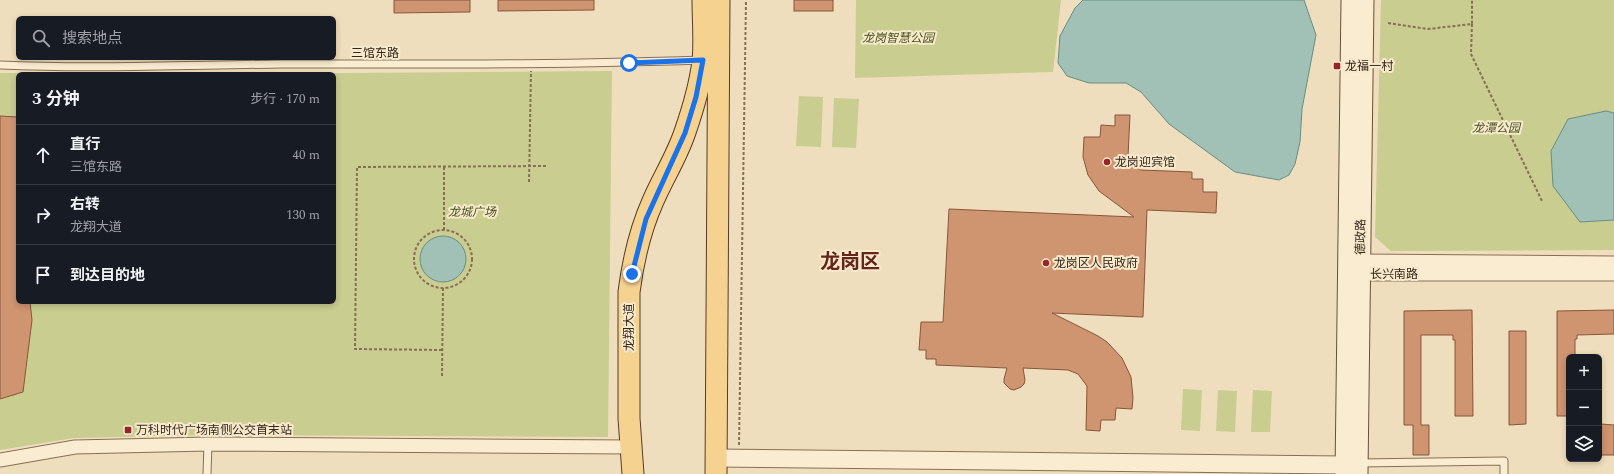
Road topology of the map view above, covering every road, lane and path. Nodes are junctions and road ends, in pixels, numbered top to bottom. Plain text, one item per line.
1 (703, 0) edge
2 (719, 0) edge
3 (746, 0) edge
4 (1351, 0) edge
5 (1364, 0) edge
6 (1472, 0) edge
7 (1388, 23) dead end
8 (1472, 24) junction
9 (703, 60) junction
10 (531, 63) junction
11 (0, 65) edge
12 (548, 166) dead end
13 (444, 167) junction
14 (529, 167) junction
15 (529, 182) dead end
16 (1542, 201) dead end
17 (444, 230) junction
18 (1614, 263) edge
19 (1356, 268) junction
20 (1614, 274) edge
21 (443, 287) junction
22 (442, 350) junction
23 (442, 376) dead end
24 (208, 444) junction
25 (630, 447) junction
26 (738, 458) junction
27 (0, 460) edge
28 (716, 466) edge
29 (921, 467) edge
30 (1118, 468) edge
31 (1352, 469) edge
32 (207, 474) edge
33 (633, 474) edge
34 (1504, 474) edge

1 - 9 main road, 龙翔大道
2 - 28 main road
3 - 26 path
4 - 19 main road, 德政路
5 - 19 main road, 德政路
6 - 8 path
7 - 8 path
8 - 16 path
9 - 10 lane, 三馆东路
9 - 25 main road, 龙翔大道
10 - 11 lane, 三馆东路
10 - 14 path
12 - 14 path
13 - 14 path
13 - 17 path
13 - 22 path
14 - 15 path
17 - 21 path
17 - 21 path
18 - 19 street, 长兴南路
19 - 20 street, 长兴南路
19 - 31 main road, 德政路
21 - 22 path
22 - 23 path
24 - 25 street
24 - 27 street
24 - 32 lane
25 - 33 main road, 龙翔大道
26 - 28 street
26 - 29 street
29 - 30 street
30 - 31 street
31 - 34 lane

